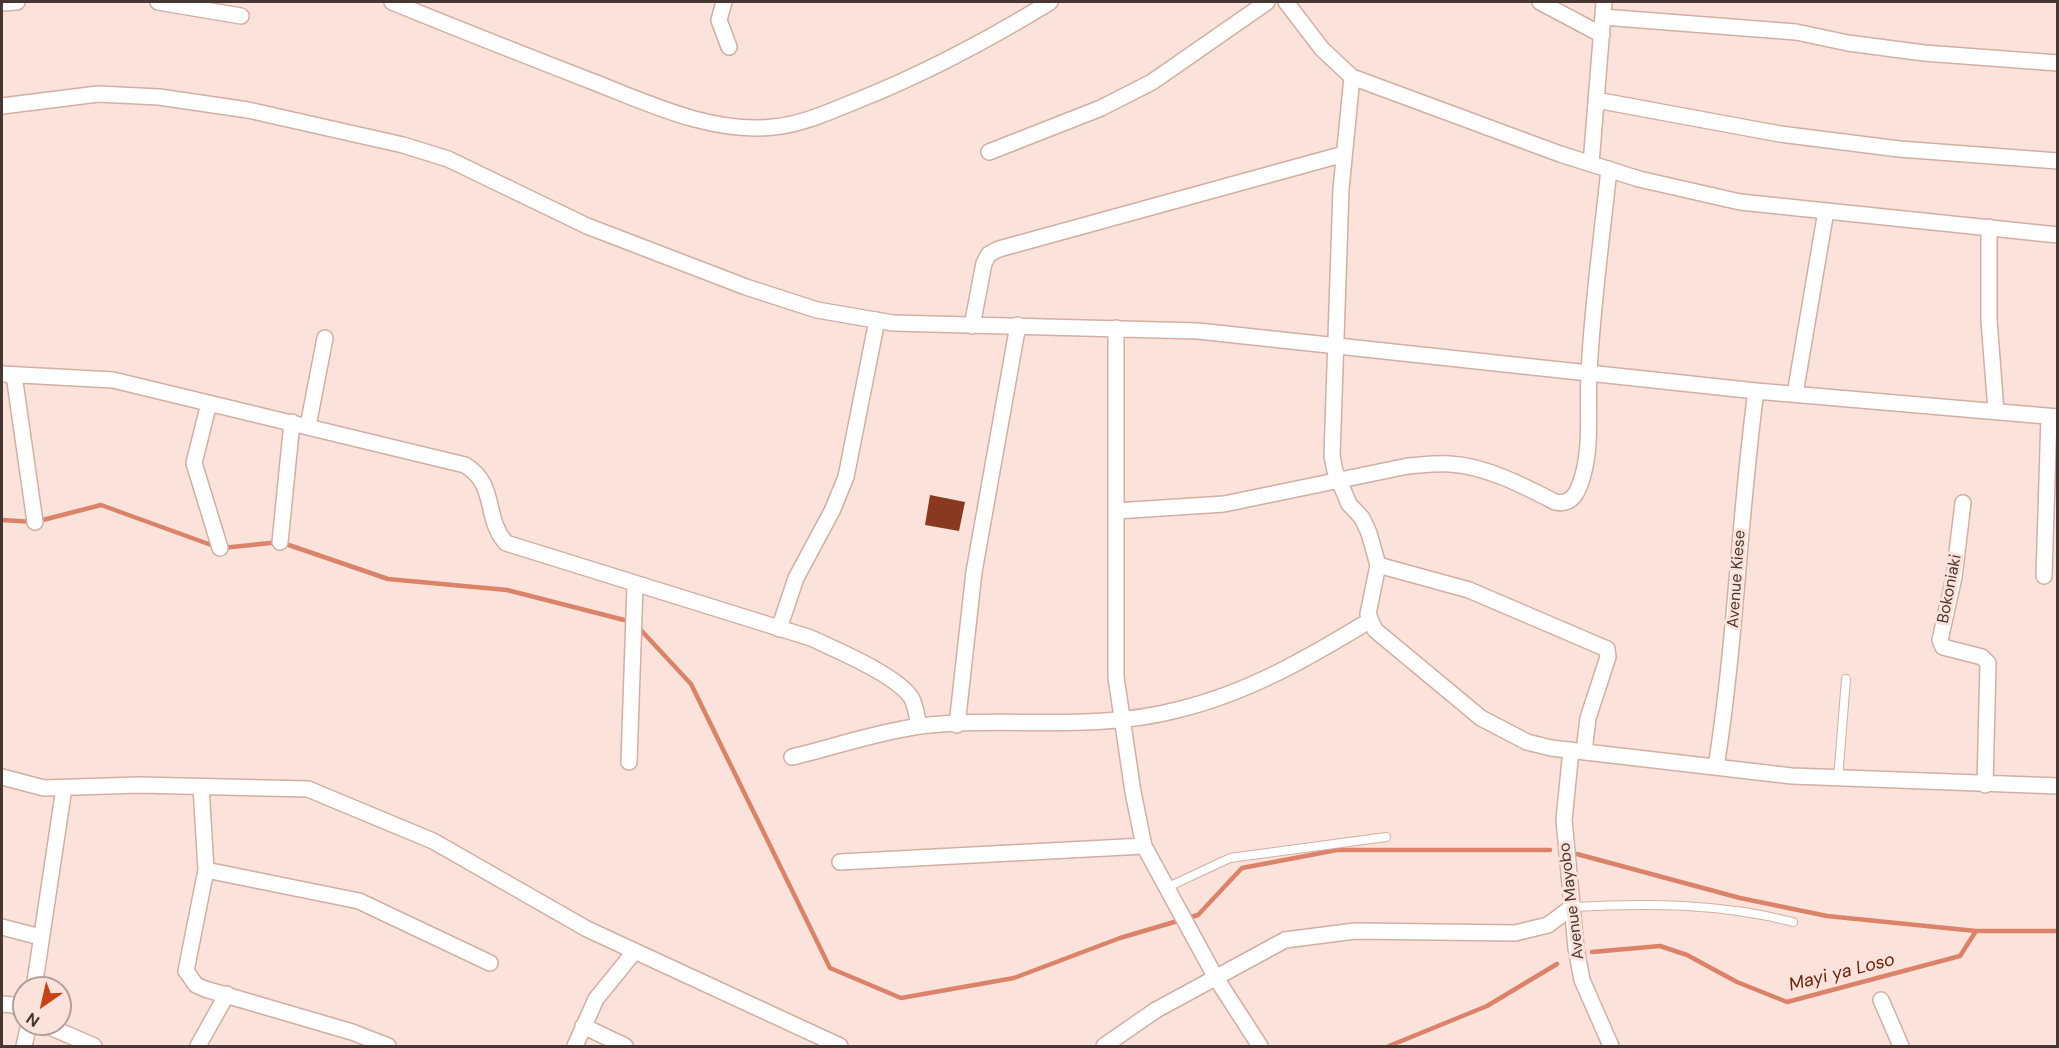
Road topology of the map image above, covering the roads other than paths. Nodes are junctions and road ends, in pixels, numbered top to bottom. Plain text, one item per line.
1 (17, 2) edge
2 (158, 2) edge
3 (392, 2) edge
4 (724, 2) edge
5 (1050, 2) edge
6 (1267, 2) edge
7 (1286, 2) edge
8 (1540, 2) edge
9 (2, 3) edge
10 (1604, 9) edge
11 (241, 16) dead end
12 (1602, 35) junction
13 (729, 47) dead end
14 (2058, 63) edge
15 (1352, 77) junction
16 (1596, 100) junction
17 (2, 106) edge
18 (988, 153) dead end
19 (1344, 154) junction
20 (2058, 161) edge
21 (1591, 164) junction
22 (1609, 170) junction
23 (1826, 211) junction
24 (1989, 227) junction
25 (2058, 235) edge
26 (877, 320) junction
27 (972, 326) junction
28 (1018, 326) junction
29 (1116, 328) junction
30 (325, 338) dead end
31 (1336, 346) junction
32 (8, 374) edge
33 (1589, 374) junction
34 (1756, 391) junction
35 (1795, 394) junction
36 (208, 403) junction
37 (1996, 411) junction
38 (2053, 417) edge
39 (292, 422) junction
40 (308, 426) junction
41 (1339, 481) junction
42 (1963, 504) dead end
43 (1116, 511) junction
44 (35, 522) dead end
45 (280, 542) dead end
46 (220, 548) dead end
47 (1378, 565) junction
48 (2044, 576) dead end
49 (635, 585) junction
50 (1370, 621) junction
51 (779, 629) junction
52 (1846, 679) dead end
53 (1122, 720) junction
54 (957, 725) junction
55 (919, 726) junction
56 (1578, 751) junction
57 (792, 757) dead end
58 (629, 762) dead end
59 (1716, 767) junction
60 (2, 777) edge
61 (1838, 778) junction
62 (1985, 785) junction
63 (2058, 786) edge
64 (201, 787) junction
65 (64, 788) junction
66 (1386, 837) dead end
67 (1144, 846) junction
68 (840, 862) dead end
69 (206, 870) junction
70 (1166, 888) junction
71 (1572, 907) junction
72 (1793, 922) dead end
73 (2, 927) edge
74 (40, 937) junction
75 (635, 951) junction
76 (490, 963) dead end
77 (35, 976) edge
78 (1215, 978) junction
79 (227, 994) junction
80 (1881, 1000) dead end
81 (583, 1026) junction
82 (70, 1036) edge
83 (94, 1047) edge
84 (198, 1047) edge
85 (388, 1047) edge
86 (575, 1047) edge
87 (626, 1047) edge
88 (840, 1047) edge
89 (1104, 1047) edge
90 (1260, 1047) edge
91 (1611, 1047) edge
92 (1901, 1047) edge

1 - 9 street
2 - 11 street
3 - 5 street
4 - 13 street
6 - 18 street
7 - 15 street
8 - 12 street
10 - 12 street
10 - 14 street
12 - 16 street
15 - 19 street
15 - 21 street
16 - 20 street
16 - 21 street
17 - 26 street
19 - 27 street
19 - 31 street
21 - 22 street
22 - 23 street
22 - 33 street
23 - 24 street
23 - 35 street
24 - 25 street
24 - 37 street
26 - 27 street
26 - 51 street
27 - 28 street
28 - 29 street
28 - 54 street
29 - 31 street
29 - 43 street
30 - 40 street
31 - 33 street
31 - 41 street
32 - 36 street
32 - 44 street
33 - 34 street
33 - 41 street
34 - 35 street
34 - 59 street, Avenue Kiese
35 - 37 street
36 - 39 street
36 - 46 street
37 - 38 street
38 - 48 street
39 - 40 street
39 - 45 street
40 - 49 street
41 - 43 street
41 - 47 street
42 - 62 street, Bokoniaki
43 - 53 street
47 - 50 street
47 - 56 street, Avenue Mayobo
49 - 51 street
49 - 58 street
50 - 53 street
50 - 56 street
51 - 55 street
52 - 61 lane
53 - 54 street
53 - 67 street
54 - 55 street
55 - 57 street
56 - 59 street
56 - 71 street, Avenue Mayobo
59 - 61 street
60 - 65 street
61 - 62 street
62 - 63 street
64 - 65 street
64 - 69 street
64 - 75 street
65 - 74 street
66 - 70 lane
67 - 68 street
67 - 70 street
69 - 76 street
69 - 79 street
70 - 78 street
71 - 72 lane
71 - 78 street
71 - 91 street, Avenue Mayobo
73 - 74 street
74 - 77 street
75 - 81 street
75 - 88 street
78 - 89 street
78 - 90 street
79 - 84 street
79 - 85 street
80 - 92 street
81 - 86 street
81 - 87 street
82 - 83 street

